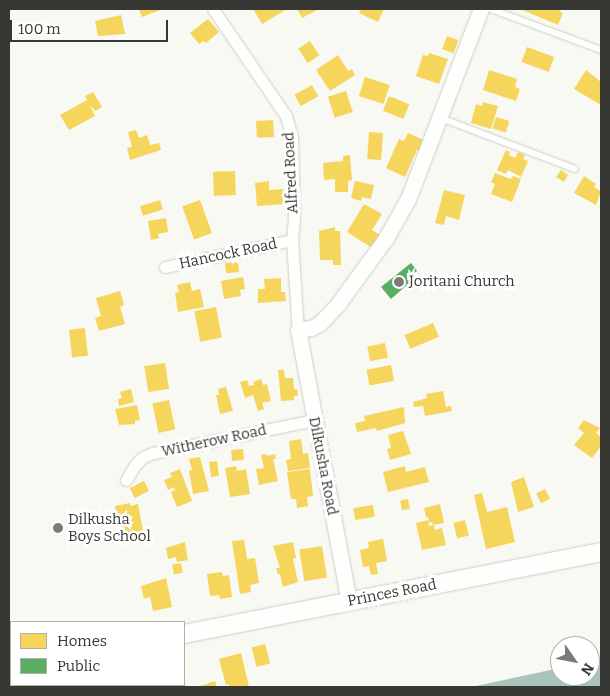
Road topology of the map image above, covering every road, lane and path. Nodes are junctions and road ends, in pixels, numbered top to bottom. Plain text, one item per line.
1 (213, 9) edge
2 (481, 9) edge
3 (491, 9) edge
4 (601, 50) edge
5 (440, 118) junction
6 (575, 169) dead end
7 (292, 240) junction
8 (165, 267) dead end
9 (298, 330) junction
10 (314, 420) junction
11 (126, 480) dead end
12 (601, 552) edge
13 (349, 602) junction
14 (185, 634) edge

1 - 7 street, Alfred Road
2 - 5 street
3 - 4 lane
5 - 6 lane
5 - 9 street
7 - 8 street, Hancock Road
7 - 9 street, Alfred Road
9 - 10 street, Dilkusha Road
10 - 11 street, Witherow Road
10 - 13 street, Dilkusha Road
12 - 13 main road, Princes Road
13 - 14 main road, Princes Road

